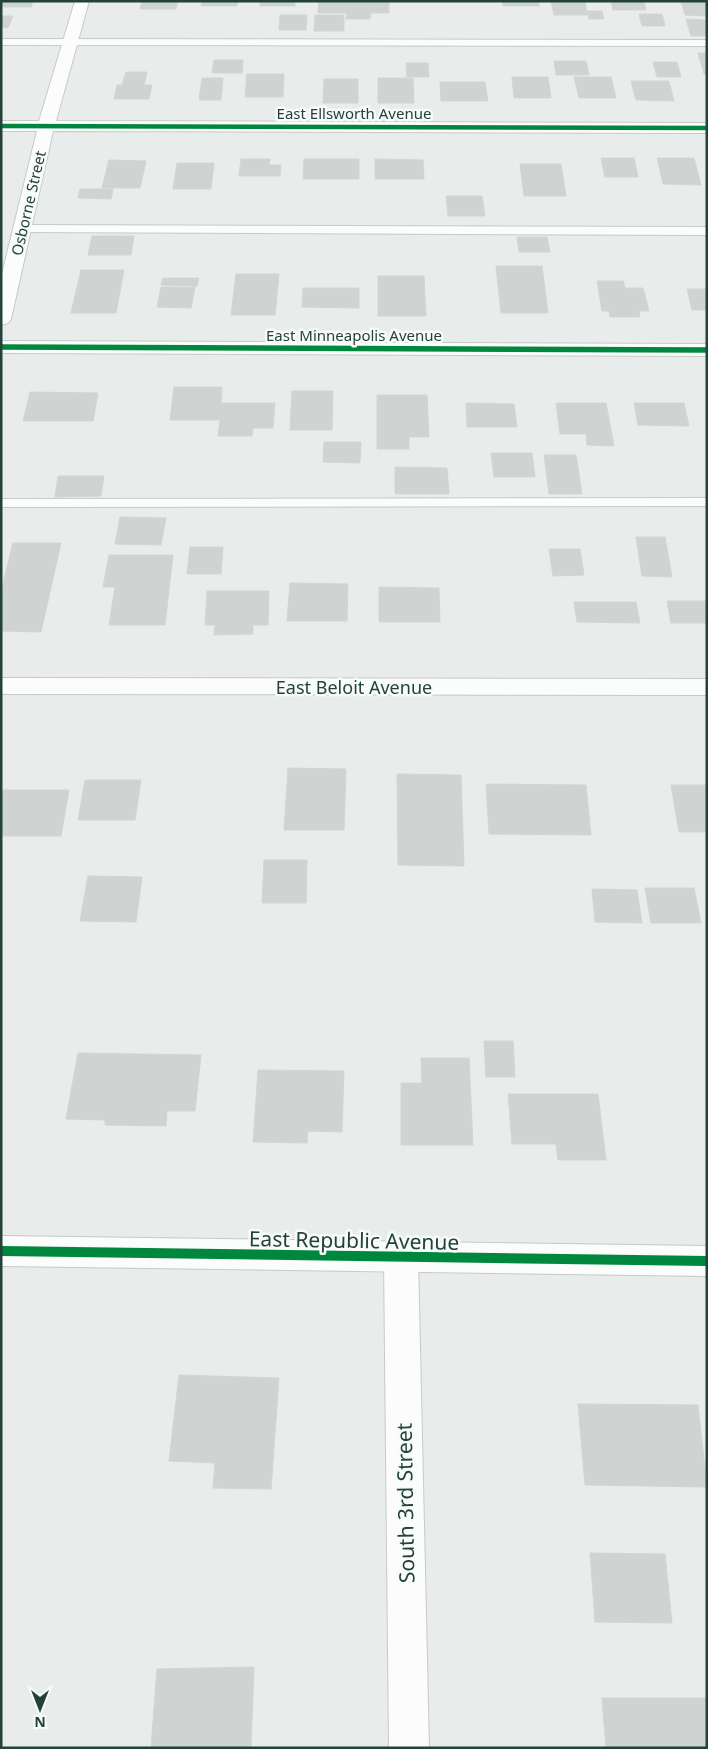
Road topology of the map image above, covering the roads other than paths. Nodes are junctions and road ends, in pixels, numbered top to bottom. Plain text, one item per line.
1 (82, 1) edge
2 (1, 42) edge
3 (70, 42) junction
4 (707, 43) edge
5 (1, 126) edge
6 (46, 126) junction
7 (707, 128) edge
8 (22, 229) junction
9 (707, 231) edge
10 (1, 319) edge
11 (1, 347) edge
12 (707, 350) edge
13 (707, 502) edge
14 (1, 503) edge
15 (1, 686) edge
16 (707, 687) edge
17 (1, 1251) edge
18 (401, 1258) junction
19 (707, 1261) edge
20 (408, 1748) edge

1 - 3 street, Osborne Street
2 - 3 lane
3 - 4 lane
3 - 6 street, Osborne Street
5 - 6 street, East Ellsworth Avenue
6 - 7 street, East Ellsworth Avenue
6 - 8 street, Osborne Street
8 - 9 lane
8 - 10 street, Osborne Street
11 - 12 street, East Minneapolis Avenue
13 - 14 lane
15 - 16 street, East Beloit Avenue
17 - 18 street, East Republic Avenue
18 - 19 street, East Republic Avenue
18 - 20 street, South 3rd Street

